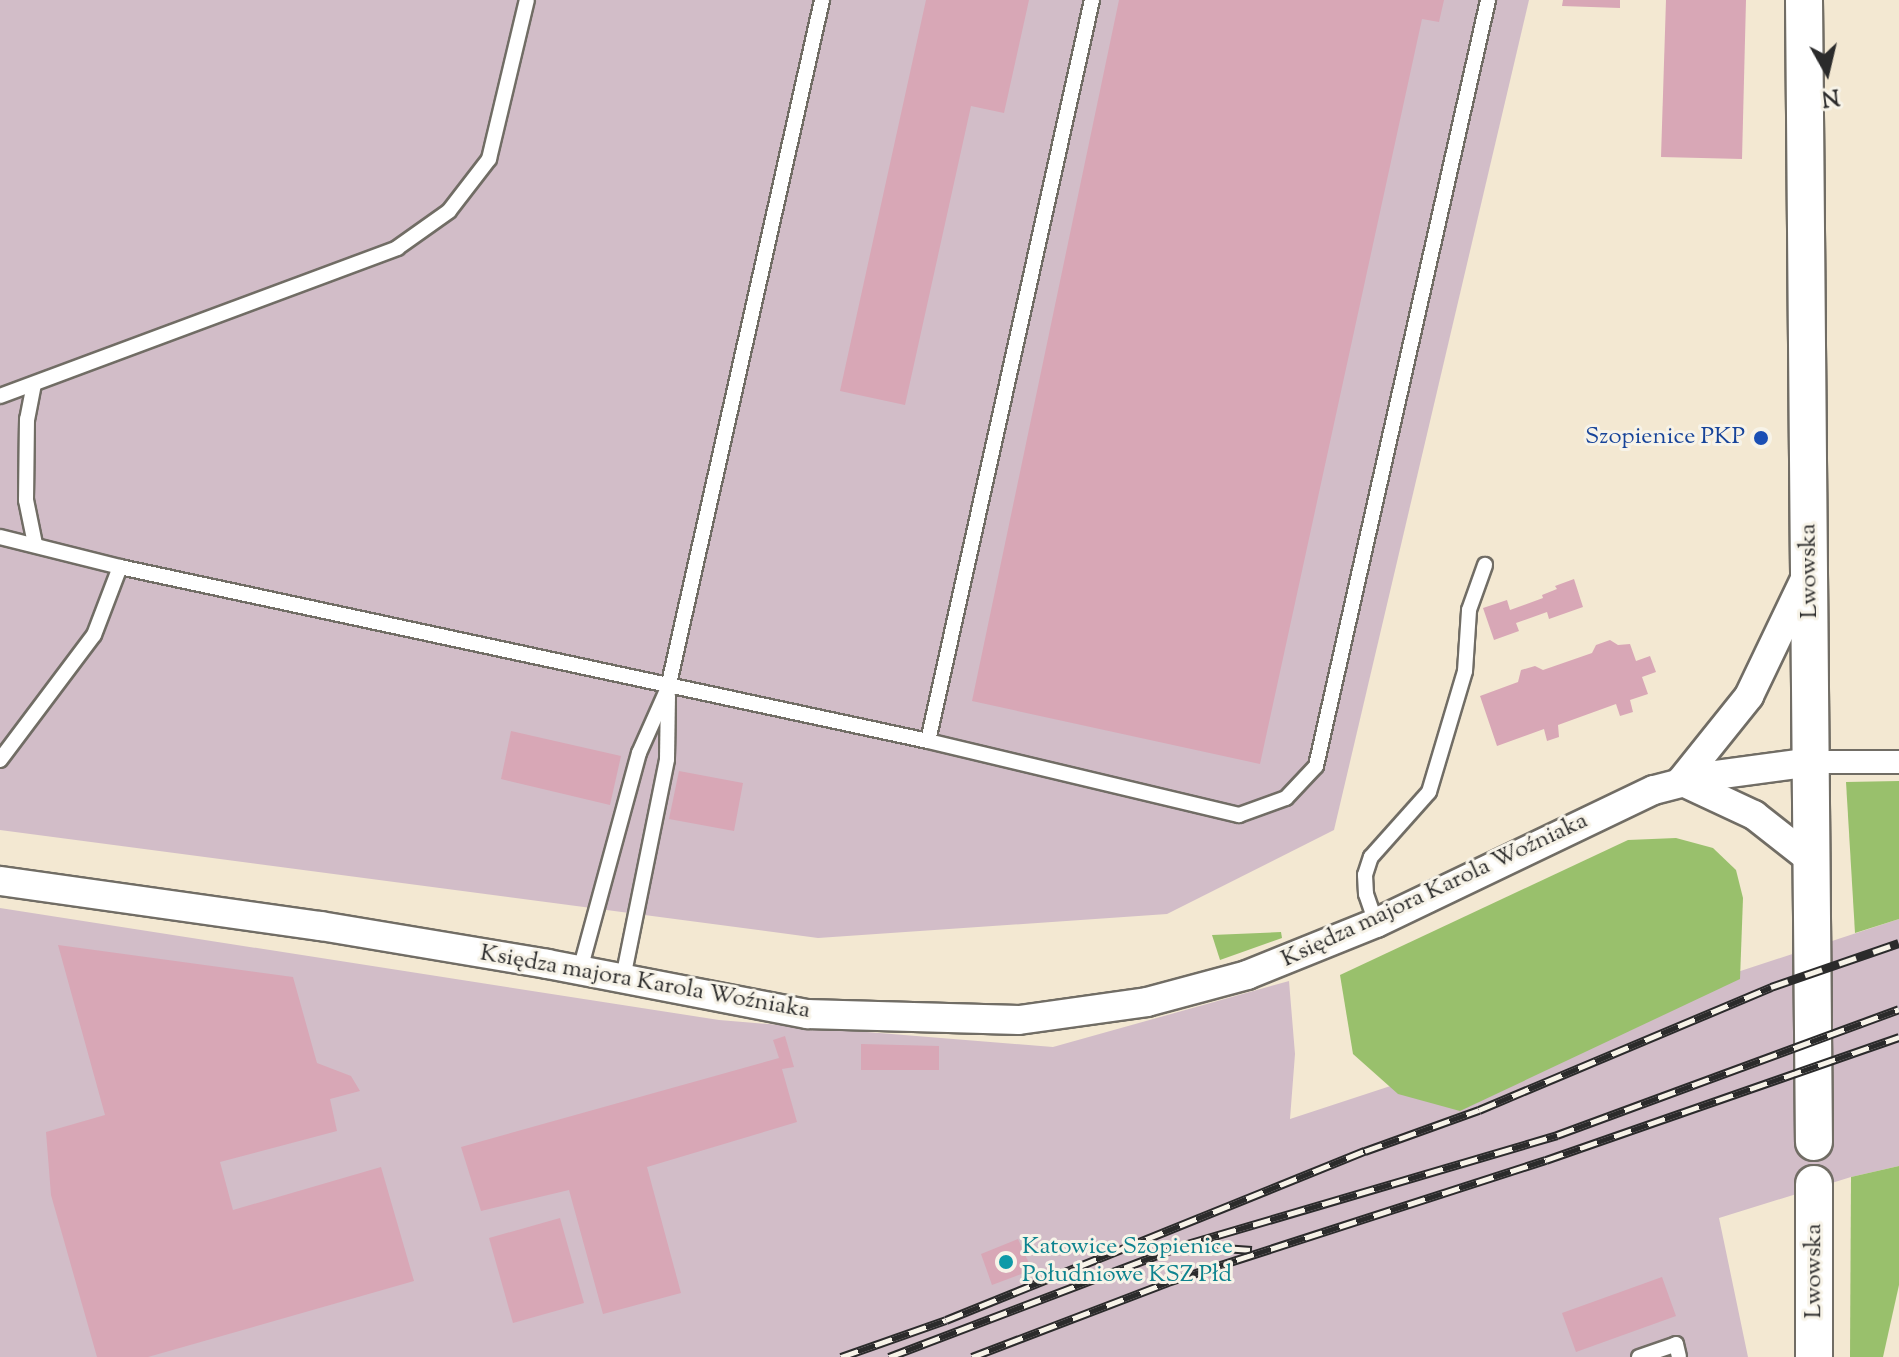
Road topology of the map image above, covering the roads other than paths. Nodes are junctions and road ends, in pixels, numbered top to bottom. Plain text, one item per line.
1 (527, 0) edge
2 (822, 0) edge
3 (1092, 0) edge
4 (1488, 0) edge
5 (1804, 0) edge
6 (34, 384) junction
7 (0, 396) edge
8 (0, 537) edge
9 (35, 544) junction
10 (1485, 565) dead end
11 (120, 567) junction
12 (1810, 568) junction
13 (668, 688) junction
14 (928, 741) junction
15 (0, 760) edge
16 (1812, 762) junction
17 (1899, 762) edge
18 (1681, 781) junction
19 (1814, 862) junction
20 (0, 881) edge
21 (1376, 923) junction
22 (580, 970) junction
23 (623, 978) junction
24 (1814, 1142) dead end
25 (1814, 1184) dead end
26 (1639, 1357) edge
27 (1679, 1357) edge
28 (1814, 1357) edge

1 - 6 lane
2 - 13 lane
3 - 14 lane
4 - 14 lane
5 - 12 street, Lwowska
6 - 7 lane
6 - 9 lane
8 - 9 lane
9 - 11 lane
10 - 21 lane
11 - 13 lane
11 - 15 lane
12 - 16 street, Lwowska
12 - 18 street, Księdza majora Karola Woźniaka
13 - 14 lane
13 - 22 lane
13 - 23 lane
16 - 17 street
16 - 18 street, Księdza majora Karola Woźniaka
16 - 19 street, Lwowska
18 - 19 street
18 - 21 street, Księdza majora Karola Woźniaka
19 - 24 street, Lwowska
20 - 22 street, Księdza majora Karola Woźniaka
21 - 23 street, Księdza majora Karola Woźniaka
22 - 23 street, Księdza majora Karola Woźniaka
25 - 28 street, Lwowska
26 - 27 lane

